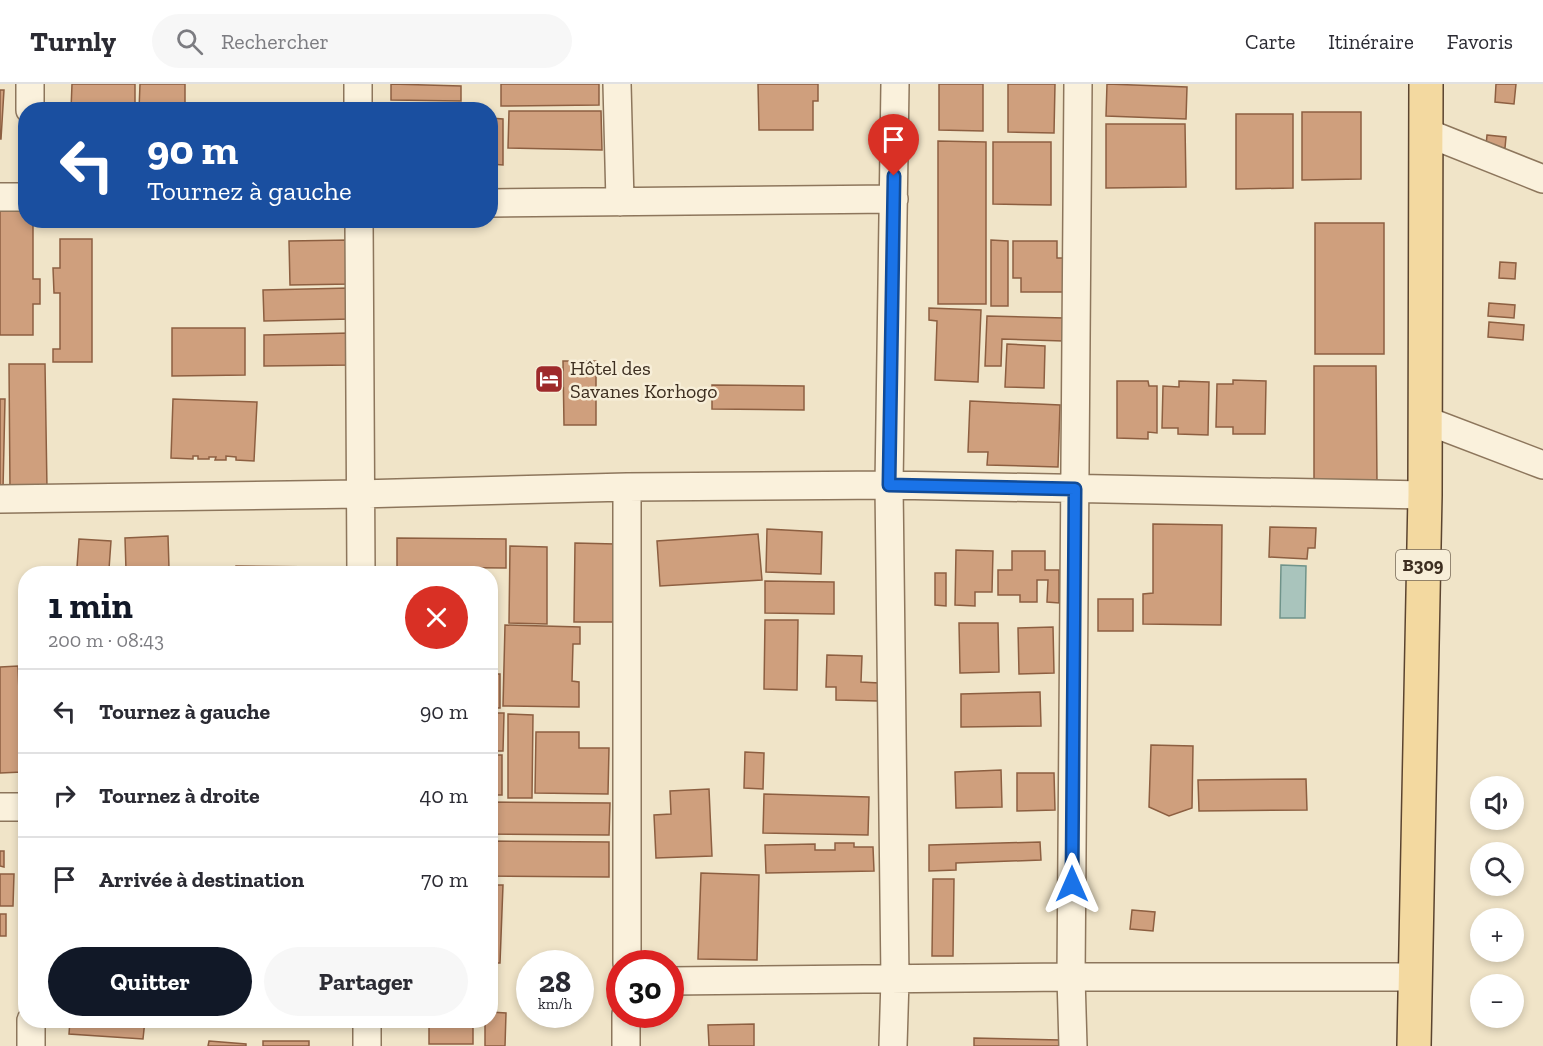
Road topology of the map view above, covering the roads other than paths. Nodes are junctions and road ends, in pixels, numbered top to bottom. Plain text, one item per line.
1 (30, 84) edge
2 (358, 84) edge
3 (617, 84) edge
4 (895, 84) edge
5 (1078, 84) edge
6 (1426, 84) edge
7 (30, 102) edge
8 (358, 102) edge
9 (1425, 132) junction
10 (1543, 179) edge
11 (0, 197) edge
12 (18, 197) edge
13 (894, 199) junction
14 (620, 202) junction
15 (498, 203) edge
16 (359, 228) edge
17 (1425, 420) junction
18 (1543, 465) edge
19 (889, 485) junction
20 (627, 487) junction
21 (1075, 489) junction
22 (359, 494) junction
23 (1425, 495) junction
24 (0, 499) edge
25 (361, 566) edge
26 (0, 807) edge
27 (18, 807) edge
28 (627, 950) edge
29 (1071, 977) junction
30 (1415, 977) junction
31 (895, 979) junction
32 (684, 981) edge
33 (31, 1028) edge
34 (367, 1028) edge
35 (626, 1028) edge
36 (31, 1046) edge
37 (367, 1046) edge
38 (626, 1046) edge
39 (893, 1046) edge
40 (1073, 1046) edge
41 (1414, 1046) edge

1 - 7 street
2 - 8 street
3 - 14 street
4 - 13 street
5 - 21 street
6 - 9 main road, B309
9 - 10 street
9 - 17 main road, B309
11 - 12 street
13 - 14 street
13 - 19 street
14 - 15 street
16 - 22 street
17 - 18 street
17 - 23 main road, B309
19 - 20 street
19 - 21 street
19 - 31 street
20 - 22 street
20 - 28 street
21 - 23 street
21 - 29 street
22 - 24 street
22 - 25 street
23 - 30 main road, B309
26 - 27 street
29 - 30 street
29 - 31 street
29 - 40 street
30 - 41 main road, B309
31 - 32 street
31 - 39 street
33 - 36 street
34 - 37 street
35 - 38 street

